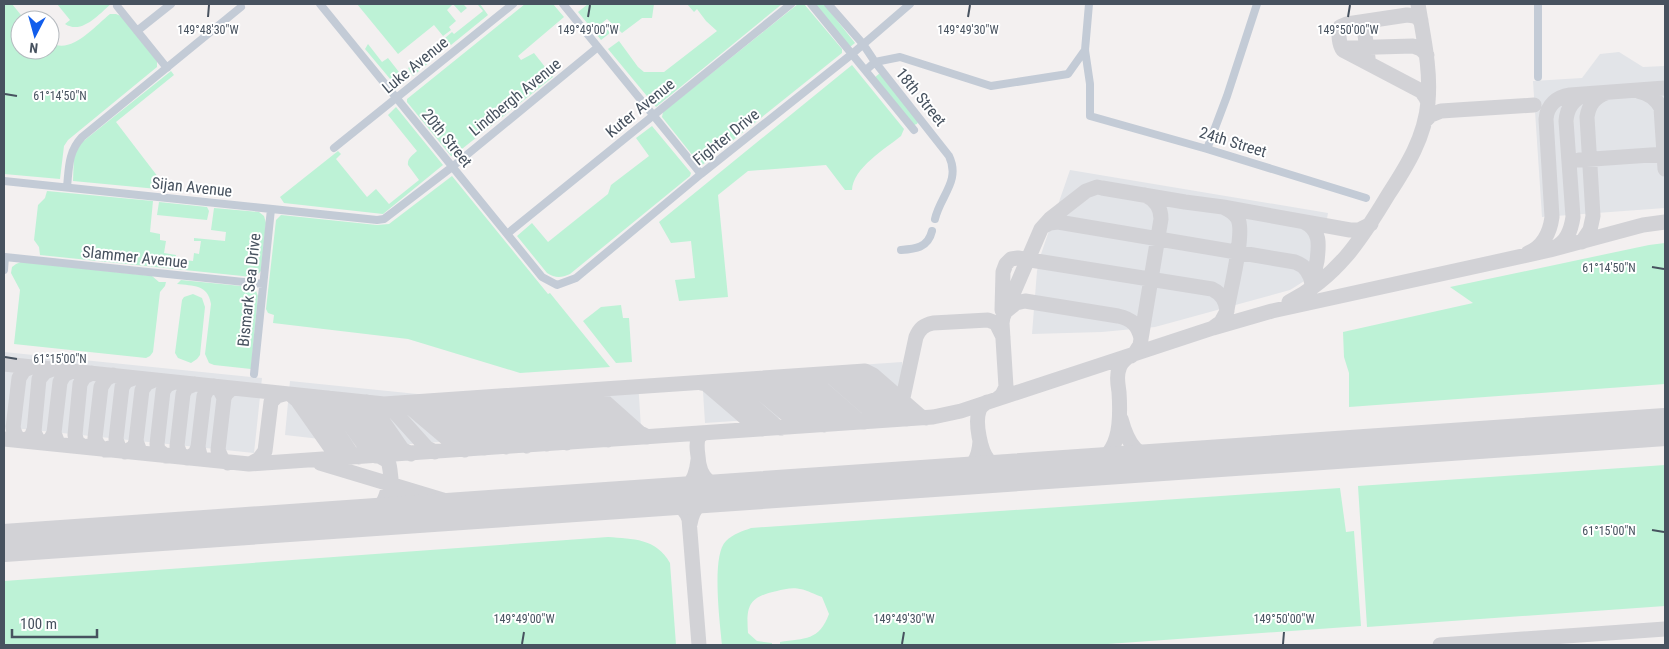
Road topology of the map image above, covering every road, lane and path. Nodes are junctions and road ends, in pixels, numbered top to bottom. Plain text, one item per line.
1 (171, 4) edge
2 (320, 4) edge
3 (513, 4) edge
4 (563, 4) edge
5 (791, 4) edge
6 (811, 4) edge
7 (828, 4) edge
8 (910, 4) edge
9 (1089, 4) edge
10 (1258, 4) edge
11 (1538, 4) edge
12 (117, 6) dead end
13 (241, 7) dead end
14 (137, 31) junction
15 (863, 44) junction
16 (598, 47) junction
17 (1085, 50) junction
18 (852, 54) junction
19 (875, 62) junction
20 (167, 68) junction
21 (866, 70) junction
22 (1538, 77) dead end
23 (397, 98) junction
24 (653, 116) junction
25 (914, 130) dead end
26 (334, 148) dead end
27 (1207, 149) junction
28 (452, 166) junction
29 (701, 174) junction
30 (4, 181) edge
31 (67, 187) junction
32 (1366, 198) dead end
33 (271, 209) junction
34 (935, 219) dead end
35 (377, 220) joint
36 (932, 231) dead end
37 (507, 234) junction
38 (900, 250) dead end
39 (4, 270) edge
40 (263, 284) junction
41 (557, 285) joint
42 (254, 374) dead end

1 - 14 street
2 - 23 street, 20th Street
3 - 23 street, Luke Avenue
4 - 16 street
5 - 24 street, Kuter Avenue
6 - 18 street, 18th Street
7 - 15 street, 18th Street
8 - 15 street, Fighter Drive
9 - 17 street
10 - 27 street
11 - 22 street
12 - 14 street
13 - 20 street
14 - 20 street
15 - 18 street, Fighter Drive
15 - 19 street, 18th Street
16 - 24 street
16 - 28 street, Lindbergh Avenue
17 - 19 street
17 - 27 street, 24th Street
18 - 21 street, 18th Street
18 - 29 street, Fighter Drive
19 - 21 street
19 - 34 street, 18th Street
20 - 31 street
21 - 25 street, 18th Street
23 - 26 street, Luke Avenue
23 - 28 street, 20th Street
24 - 29 street
24 - 37 street, Kuter Avenue
27 - 32 street, 24th Street
28 - 35 street, Lindbergh Avenue
28 - 37 street, 20th Street
29 - 41 street, Fighter Drive
30 - 31 street, Sijan Avenue
31 - 33 street, Sijan Avenue
33 - 35 street, Sijan Avenue
33 - 40 street, Bismark Sea Drive
36 - 38 street
37 - 41 street, 20th Street
39 - 40 street, Slammer Avenue
40 - 42 street, Bismark Sea Drive

